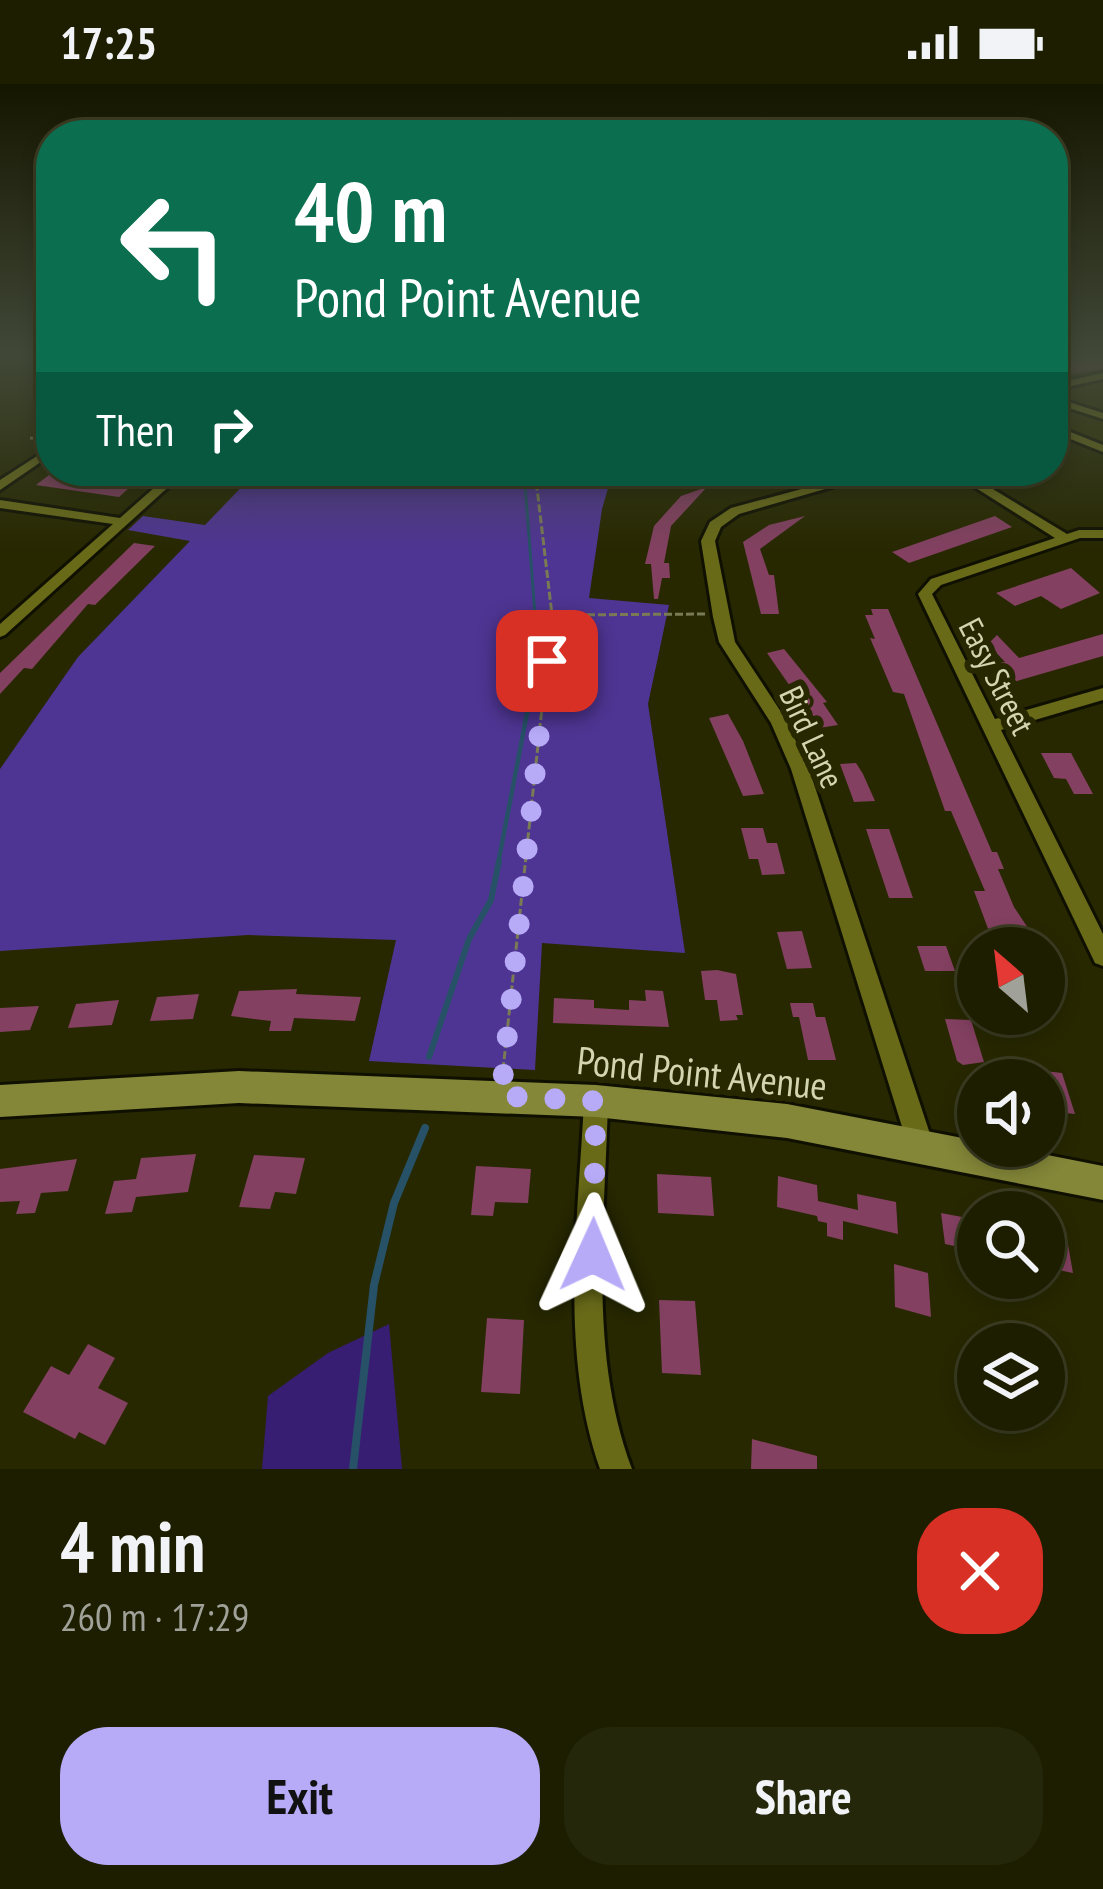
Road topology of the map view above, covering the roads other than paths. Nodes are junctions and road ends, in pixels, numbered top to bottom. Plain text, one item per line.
1 (1068, 434) edge
2 (1103, 449) edge
3 (36, 461) edge
4 (0, 486) edge
5 (163, 486) edge
6 (825, 486) edge
7 (980, 486) edge
8 (0, 504) edge
9 (122, 522) junction
10 (1103, 534) edge
11 (1065, 538) junction
12 (0, 632) edge
13 (1103, 694) edge
14 (990, 727) junction
15 (1099, 941) edge
16 (0, 1101) edge
17 (596, 1101) junction
18 (922, 1147) junction
19 (1103, 1183) edge
20 (616, 1469) edge

1 - 2 street
3 - 4 street
5 - 9 street
6 - 18 street, Bird Lane
7 - 11 street
8 - 9 street
9 - 12 street
10 - 11 street, Easy Street
11 - 14 street, Easy Street
13 - 14 street
14 - 15 street, Easy Street
16 - 17 main road, Pond Point Avenue
17 - 18 main road, Pond Point Avenue
17 - 20 street
18 - 19 main road, Pond Point Avenue

